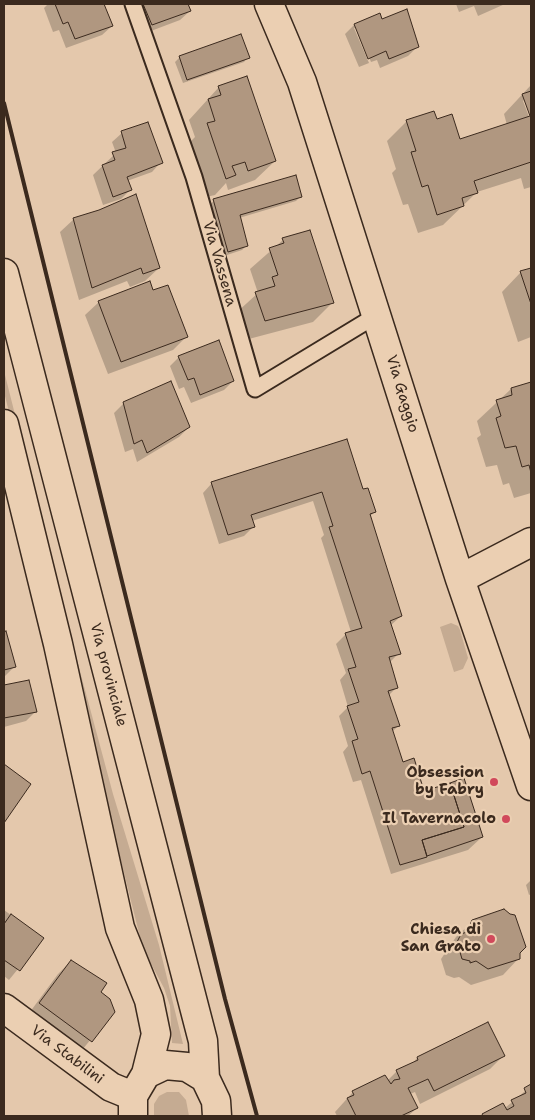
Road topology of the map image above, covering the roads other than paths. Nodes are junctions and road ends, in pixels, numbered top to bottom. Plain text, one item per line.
1 (133, 4) edge
2 (269, 4) edge
3 (4, 273) edge
4 (377, 315) junction
5 (4, 424) edge
6 (531, 542) edge
7 (460, 579) junction
8 (531, 786) edge
9 (4, 1008) edge
10 (205, 1078) junction
11 (137, 1095) edge
12 (217, 1116) edge

1 - 4 lane, Via Vassena
2 - 4 main road, Via Gaggio
3 - 10 main road, Via provinciale
4 - 7 main road, Via Gaggio
5 - 11 main road
6 - 7 main road
7 - 8 main road, Via Gaggio
9 - 11 main road, Via Stabilini
10 - 11 main road
10 - 12 main road

